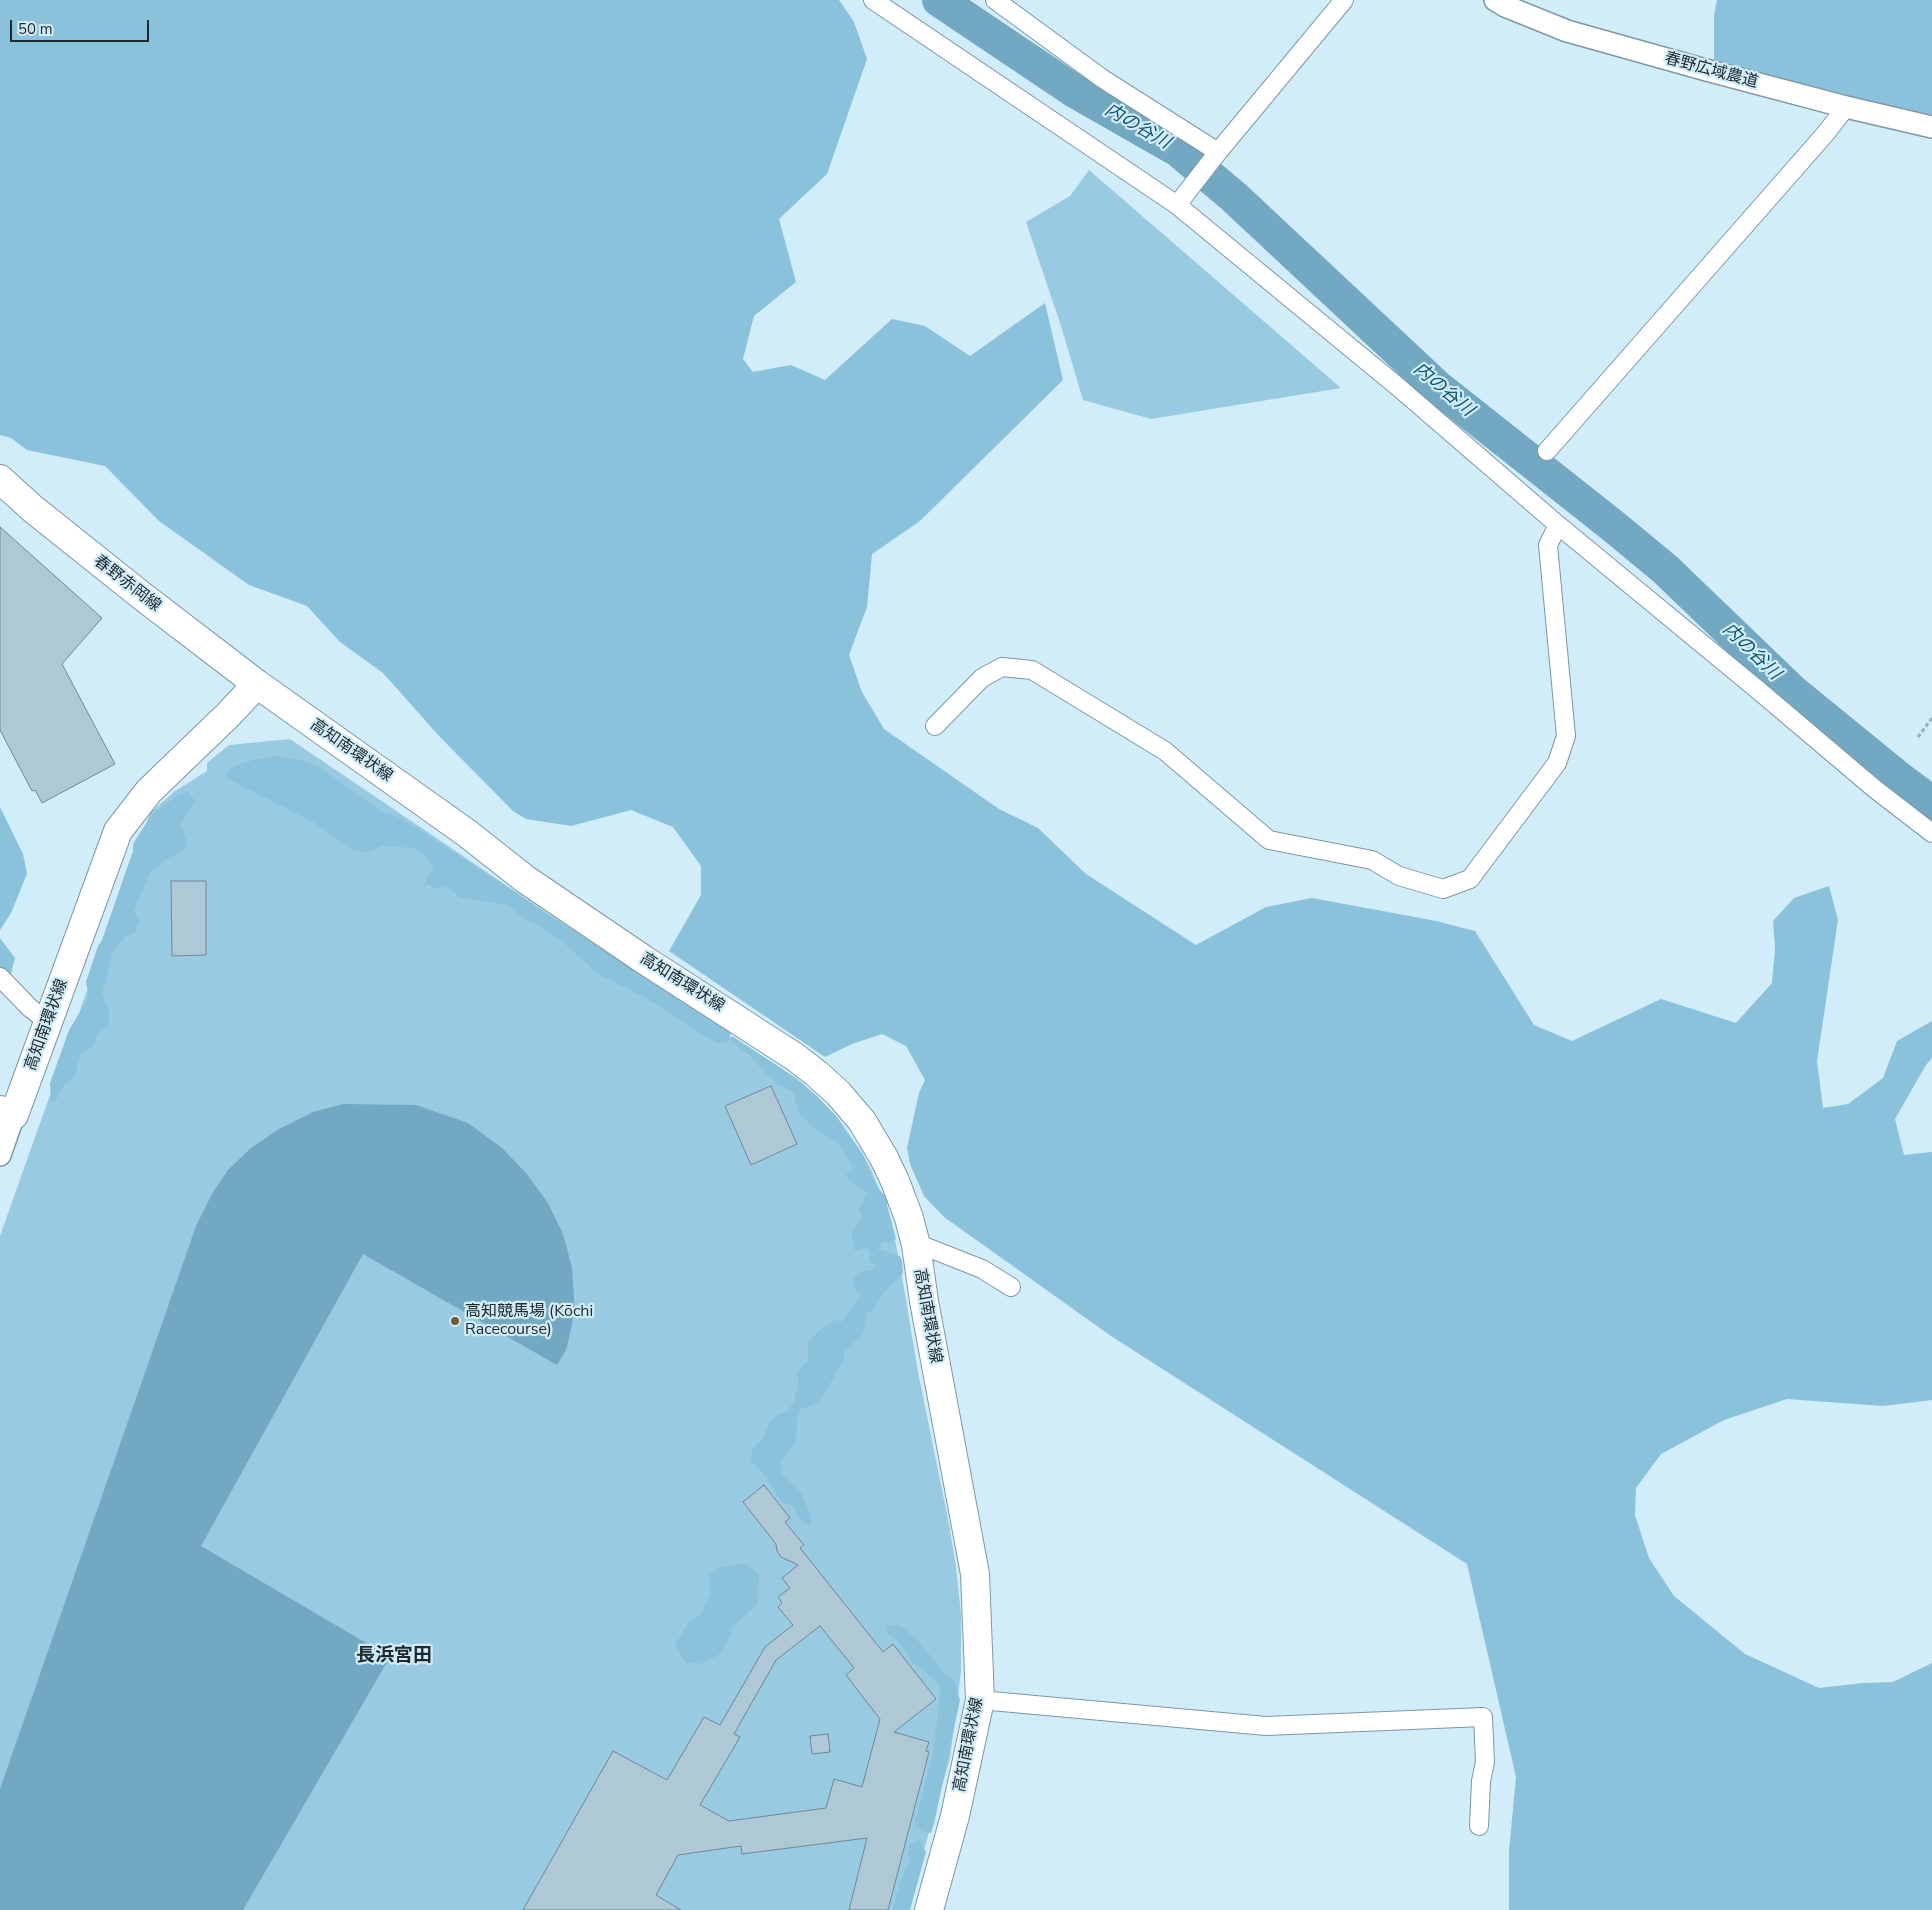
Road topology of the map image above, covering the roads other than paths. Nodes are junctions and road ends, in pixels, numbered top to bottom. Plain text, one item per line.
1 (873, 0) edge
2 (996, 0) edge
3 (1344, 0) edge
4 (1495, 0) edge
5 (1846, 107) junction
6 (1932, 127) edge
7 (1216, 155) junction
8 (1180, 200) junction
9 (1547, 451) dead end
10 (0, 479) edge
11 (1558, 526) junction
12 (257, 684) junction
13 (935, 726) dead end
14 (1932, 833) edge
15 (0, 977) edge
16 (48, 1022) junction
17 (7, 1112) edge
18 (0, 1155) edge
19 (916, 1245) junction
20 (1011, 1287) dead end
21 (980, 1700) junction
22 (1479, 1826) dead end
23 (929, 1910) edge

1 - 8 street
2 - 7 street
3 - 7 street
4 - 5 street, 春野広域農道
5 - 6 street, 春野広域農道
5 - 9 street
7 - 8 street
8 - 11 street
10 - 12 main road, 春野赤岡線
11 - 13 street
11 - 14 street
12 - 16 main road, 高知南環状線
12 - 19 main road, 高知南環状線
15 - 16 street
16 - 17 main road, 高知南環状線
17 - 18 street
19 - 20 street
19 - 21 main road, 高知南環状線
21 - 22 street
21 - 23 main road, 高知南環状線

